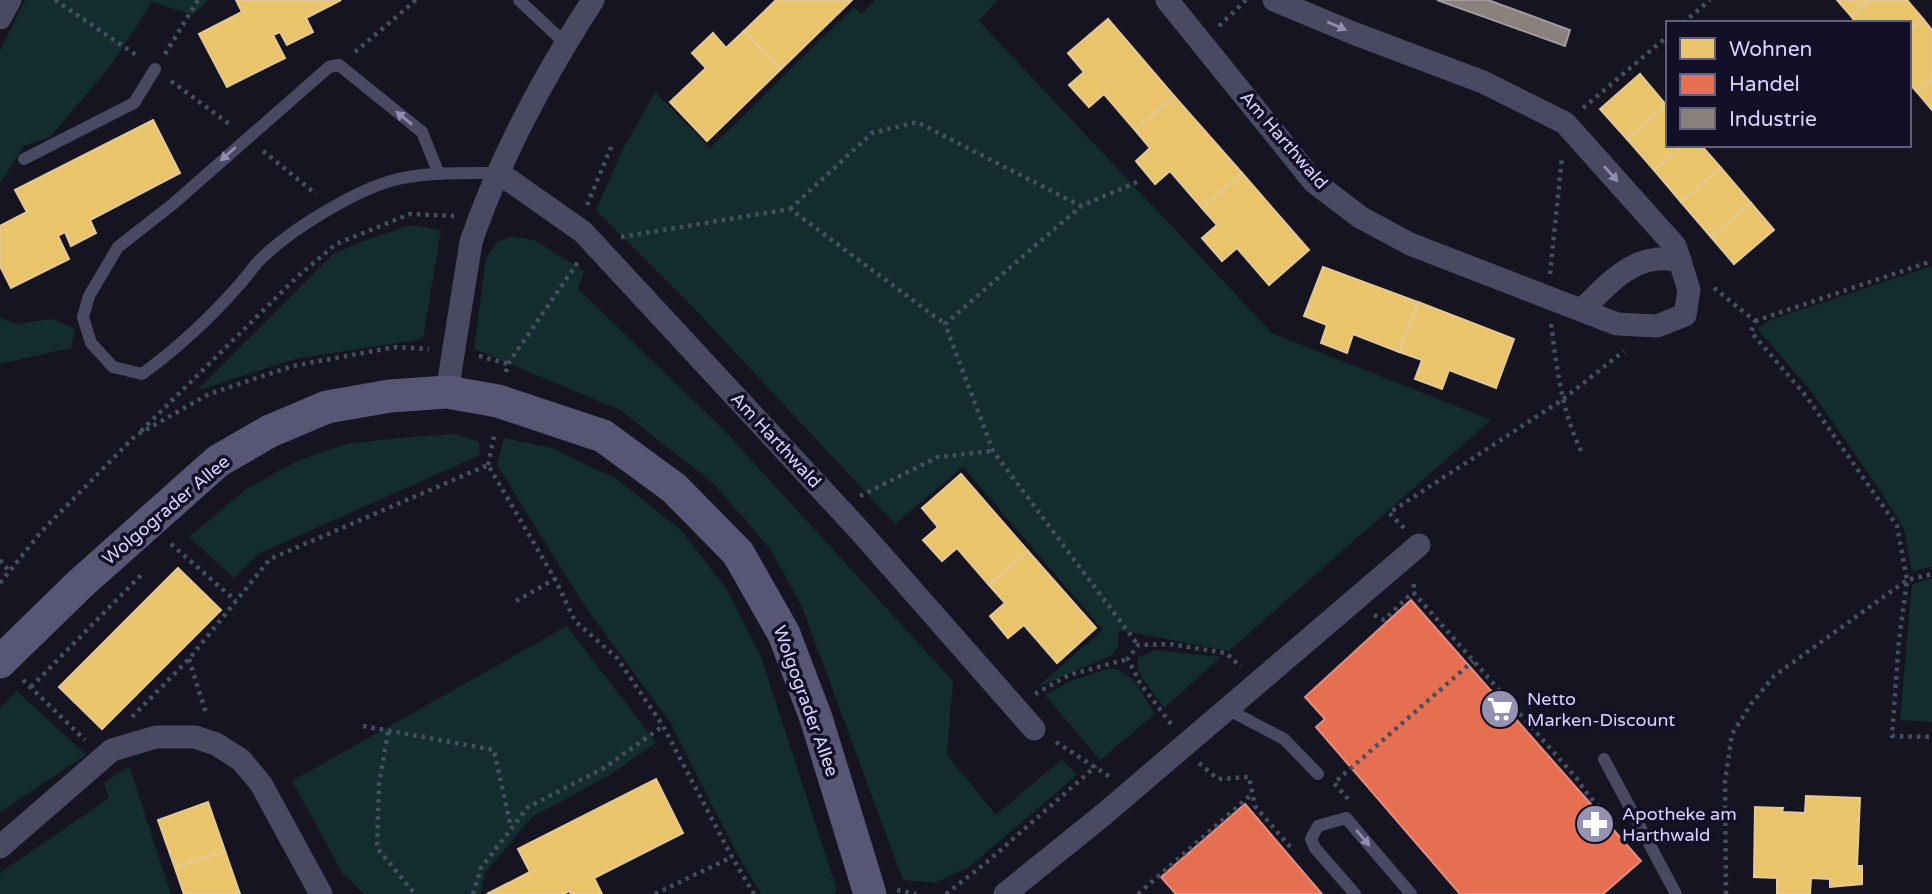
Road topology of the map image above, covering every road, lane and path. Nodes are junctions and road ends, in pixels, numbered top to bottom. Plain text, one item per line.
1 (10, 0) edge
2 (55, 0) edge
3 (198, 0) edge
4 (416, 0) edge
5 (519, 0) edge
6 (593, 0) edge
7 (1167, 0) edge
8 (1246, 0) edge
9 (1274, 0) edge
10 (1710, 0) edge
11 (0, 18) edge
12 (1685, 21) edge
13 (1666, 38) edge
14 (565, 43) junction
15 (1202, 43) junction
16 (339, 65) junction
17 (155, 69) junction
18 (1565, 123) junction
19 (246, 138) junction
20 (612, 145) dead end
21 (24, 159) dead end
22 (499, 173) junction
23 (439, 174) junction
24 (1137, 182) dead end
25 (1081, 206) junction
26 (334, 208) junction
27 (789, 209) junction
28 (479, 219) junction
29 (585, 235) junction
30 (1680, 261) junction
31 (1932, 261) edge
32 (1547, 296) junction
33 (1582, 310) junction
34 (1755, 321) junction
35 (945, 324) junction
36 (1657, 326) junction
37 (447, 393) junction
38 (1562, 400) junction
39 (491, 414) junction
40 (135, 436) dead end
41 (993, 452) junction
42 (1584, 455) dead end
43 (488, 465) junction
44 (838, 507) junction
45 (181, 535) dead end
46 (171, 544) junction
47 (1419, 545) junction
48 (162, 554) dead end
49 (0, 560) edge
50 (152, 563) dead end
51 (10, 572) dead end
52 (1932, 574) edge
53 (555, 579) junction
54 (1907, 580) junction
55 (236, 601) junction
56 (516, 601) dead end
57 (1138, 645) junction
58 (189, 659) junction
59 (1128, 659) junction
60 (1, 661) edge
61 (1473, 661) junction
62 (1258, 682) junction
63 (31, 687) junction
64 (1015, 706) junction
65 (1227, 709) junction
66 (124, 724) dead end
67 (363, 726) dead end
68 (663, 726) junction
69 (1034, 729) joint
70 (388, 732) junction
71 (1932, 737) edge
72 (87, 743) dead end
73 (216, 744) junction
74 (1191, 752) junction
75 (1604, 759) dead end
76 (1096, 766) junction
77 (1318, 774) dead end
78 (1131, 791) junction
79 (1252, 794) junction
80 (1350, 802) dead end
81 (511, 829) junction
82 (1619, 831) dead end
83 (0, 847) edge
84 (732, 857) junction
85 (1300, 857) dead end
86 (321, 894) edge
87 (415, 894) edge
88 (473, 894) edge
89 (655, 894) edge
90 (754, 894) edge
91 (870, 894) edge
92 (946, 894) edge
93 (1005, 894) edge
94 (1138, 894) edge
95 (1355, 894) edge
96 (1411, 894) edge
97 (1676, 894) edge
98 (1726, 894) edge

1 - 11 street
2 - 17 path
3 - 17 path
4 - 16 path
5 - 14 lane
6 - 14 street
7 - 15 street, Am Harthwald
8 - 15 path
9 -> 18 street
10 - 12 path
13 - 18 path
14 - 22 street
15 - 32 street, Am Harthwald
16 - 19 lane
23 -> 16 lane
17 - 19 path
17 - 21 lane
18 -> 30 street
18 - 32 path
19 - 26 path
19 -> 26 lane
20 - 29 path
22 - 23 lane
22 - 28 street
22 - 29 street, Am Harthwald
23 - 26 lane
24 - 25 path
25 - 27 path
25 - 35 path
27 - 29 path
27 - 35 path
28 - 37 street
28 - 40 path
29 - 39 path
29 - 44 street, Am Harthwald
30 - 33 street
30 - 34 path
30 - 36 street
31 - 34 path
32 - 33 street, Am Harthwald
32 - 38 path
33 - 36 street, Am Harthwald
34 - 54 path
35 - 41 path
36 - 38 path
37 - 39 main road, Wolgograder Allee
37 - 60 main road, Wolgograder Allee
38 - 42 path
38 - 47 path
39 - 43 path
39 - 91 main road, Wolgograder Allee
41 - 44 path
41 - 57 path
43 - 53 path
43 - 55 path
44 - 64 street, Am Harthwald
45 - 46 path
46 - 48 path
46 - 55 path
47 - 61 path
47 - 62 street
49 - 51 path
50 - 63 path
52 - 54 path
53 - 56 path
53 - 68 path
54 - 71 path
54 - 98 path
55 - 58 path
57 - 59 path
57 - 62 path
58 - 66 path
58 - 73 path
59 - 64 path
59 - 74 path
60 - 63 path
61 - 80 path
61 - 82 path
62 - 65 street
63 - 72 path
64 - 69 street, Am Harthwald
65 - 74 street
65 - 77 lane
67 - 70 path
68 - 81 path
68 - 84 path
69 - 76 path
70 - 81 path
70 - 87 path
73 - 83 street
73 - 86 street
74 - 78 street
74 - 79 path
75 - 97 lane
76 - 78 path
76 - 92 path
78 - 93 street
79 - 85 path
79 - 94 path
81 - 88 path
84 - 89 path
84 - 90 path
95 -> 96 lane

